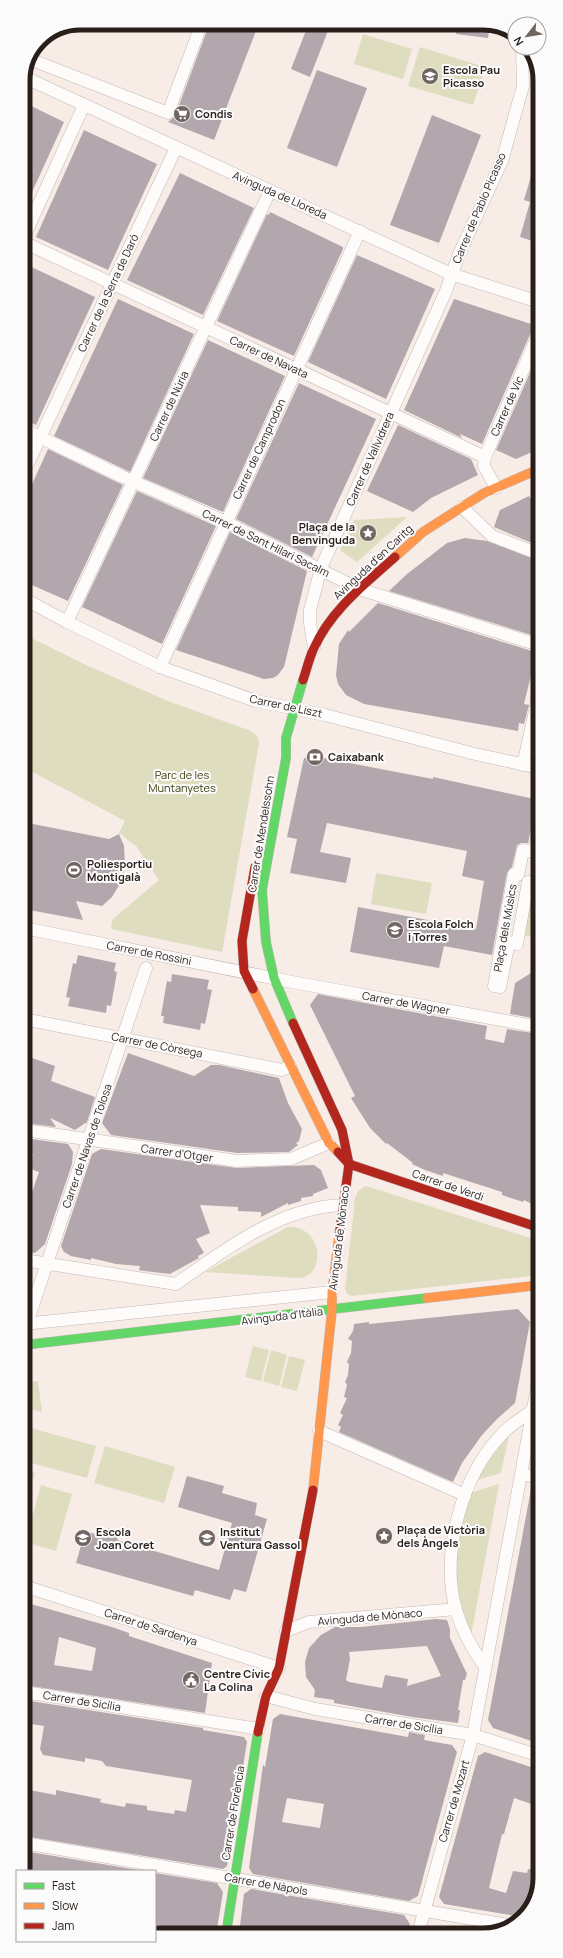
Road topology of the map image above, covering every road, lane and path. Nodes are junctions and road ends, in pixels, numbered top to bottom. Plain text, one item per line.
1 (199, 30) edge
2 (522, 56) edge
3 (34, 61) edge
4 (30, 80) edge
5 (84, 105) junction
6 (176, 148) junction
7 (270, 191) junction
8 (30, 225) edge
9 (360, 231) junction
10 (30, 243) edge
11 (451, 274) junction
12 (113, 283) junction
13 (533, 300) edge
14 (205, 327) junction
15 (533, 348) edge
16 (296, 369) junction
17 (391, 414) junction
18 (30, 433) edge
19 (40, 438) junction
20 (485, 457) junction
21 (30, 459) edge
22 (533, 472) edge
23 (134, 482) junction
24 (496, 488) junction
25 (462, 507) junction
26 (226, 522) junction
27 (533, 552) edge
28 (320, 568) junction
29 (359, 589) junction
30 (30, 602) edge
31 (67, 622) junction
32 (533, 643) edge
33 (314, 648) junction
34 (160, 667) junction
35 (295, 708) junction
36 (533, 720) edge
37 (286, 741) junction
38 (523, 765) junction
39 (533, 767) edge
40 (268, 806) dead end
41 (533, 852) edge
42 (257, 858) dead end
43 (533, 883) edge
44 (30, 929) edge
45 (146, 968) dead end
46 (244, 971) junction
47 (274, 978) junction
48 (30, 1020) edge
49 (533, 1026) edge
50 (123, 1038) junction
51 (290, 1066) junction
52 (330, 1105) junction
53 (30, 1131) edge
54 (88, 1140) junction
55 (329, 1143) junction
56 (349, 1164) junction
57 (343, 1205) junction
58 (533, 1226) edge
59 (30, 1261) edge
60 (48, 1263) junction
61 (533, 1286) edge
62 (332, 1292) junction
63 (332, 1310) junction
64 (30, 1313) edge
65 (30, 1324) edge
66 (30, 1344) edge
67 (533, 1410) joint
68 (319, 1431) junction
69 (522, 1474) junction
70 (533, 1476) edge
71 (465, 1495) junction
72 (30, 1588) edge
73 (456, 1610) junction
74 (286, 1631) junction
75 (485, 1666) junction
76 (279, 1668) junction
77 (30, 1693) edge
78 (266, 1696) junction
79 (259, 1729) junction
80 (473, 1735) junction
81 (533, 1754) edge
82 (30, 1844) edge
83 (235, 1878) junction
84 (423, 1911) junction
85 (500, 1925) edge
86 (227, 1928) edge
87 (419, 1928) edge

1 - 3 street
2 - 11 street, Carrer de Pablo Picasso
4 - 5 street, Avinguda de Lloreda
5 - 6 street, Avinguda de Lloreda
5 - 8 street
6 - 7 street, Avinguda de Lloreda
6 - 12 street, Carrer de la Serra de Daró
7 - 9 street, Avinguda de Lloreda
7 - 14 street, Carrer de Núria
9 - 11 street, Avinguda de Lloreda
9 - 16 street, Carrer de Camprodon
10 - 12 street, Carrer de Navata
11 - 13 street, Avinguda de Lloreda
11 - 17 street, Carrer de Vallvidrera
12 - 14 street, Carrer de Navata
12 - 19 street, Carrer de la Serra de Daró
14 - 16 street, Carrer de Navata
14 - 23 street, Carrer de Núria
15 - 20 street, Carrer de Vic
16 - 17 street, Carrer de Navata
16 - 26 street, Carrer de Camprodon
17 - 20 street, Carrer de Navata
17 - 28 street, Carrer de Vallvidrera
18 - 19 street, Carrer de Sant Hilari Sacalm
19 - 21 street, Carrer de la Serra de Daró
19 - 23 street, Carrer de Sant Hilari Sacalm
20 - 24 street
22 - 24 street, Avinguda d'en Caritg
23 - 26 street, Carrer de Sant Hilari Sacalm
23 - 31 street, Carrer de Núria
24 - 25 street, Avinguda d'en Caritg
25 - 27 street
25 - 29 street, Avinguda d'en Caritg
26 - 28 street, Carrer de Sant Hilari Sacalm
26 - 34 street, Carrer de Camprodon
28 - 29 street, Carrer de Sant Hilari Sacalm
28 - 33 street, Carrer de Vallvidrera
29 - 32 street, Carrer de Sant Hilari Sacalm
29 - 33 street, Avinguda d'en Caritg
30 - 31 street, Carrer de Liszt
31 - 34 street, Carrer de Liszt
33 - 35 street, Avinguda d'en Caritg
34 - 35 street, Carrer de Liszt
35 - 37 street, Carrer de Mendelssohn
35 - 38 street, Carrer de Liszt
36 - 38 street
37 - 40 street, Carrer de Mendelssohn
37 - 47 street, Carrer de Mendelssohn
38 - 39 street, Carrer de Liszt
41 - 43 street, Plaça dels Músics
42 - 46 street, Carrer de Mendelssohn
44 - 46 street, Carrer de Rossini
45 - 50 street, Carrer de Navas de Tolosa
46 - 47 street, Carrer de Rossini
46 - 51 street
47 - 49 street, Carrer de Wagner
47 - 52 street, Avinguda de Mònaco
48 - 50 street, Carrer de Còrsega
50 - 51 street, Carrer de Còrsega
50 - 54 street, Carrer de Navas de Tolosa
51 - 52 street, Avinguda de Mònaco
51 - 55 street
52 - 56 street, Avinguda de Mònaco
53 - 54 street, Carrer d'Otger
54 - 55 street, Carrer d'Otger
54 - 60 street, Carrer de Navas de Tolosa
55 - 56 street
56 - 57 street, Avinguda de Mònaco
56 - 58 street, Carrer de Verdi
57 - 60 street
57 - 62 street, Avinguda de Mònaco
59 - 60 street
60 - 64 street, Carrer de Navas de Tolosa
61 - 63 street, Avinguda d'Itàlia
62 - 63 street, Avinguda de Mònaco
62 - 65 street, Avinguda d'Itàlia
63 - 66 street, Avinguda d'Itàlia
63 - 68 street, Avinguda de Mònaco
67 - 69 street, Carrer de Mozart
67 - 71 street
68 - 71 street
68 - 74 street, Avinguda de Mònaco
69 - 70 street
69 - 75 street, Carrer de Mozart
71 - 73 street
72 - 76 street, Carrer de Sardenya
73 - 74 street, Avinguda de Mònaco
73 - 75 street
74 - 76 street, Avinguda de Mònaco
75 - 80 street, Carrer de Mozart
76 - 78 street, Avinguda de Mònaco
77 - 79 street, Carrer de Sicília
78 - 79 street, Carrer de Florència
78 - 80 street, Carrer de Sicília
79 - 83 street, Carrer de Florència
80 - 81 street, Carrer de Sicília
80 - 84 street, Carrer de Mozart
82 - 83 street, Carrer de Nàpols
83 - 84 street, Carrer de Nàpols
83 - 86 street, Carrer de Florència
84 - 85 street, Carrer de Nàpols
84 - 87 street, Carrer de Mozart

